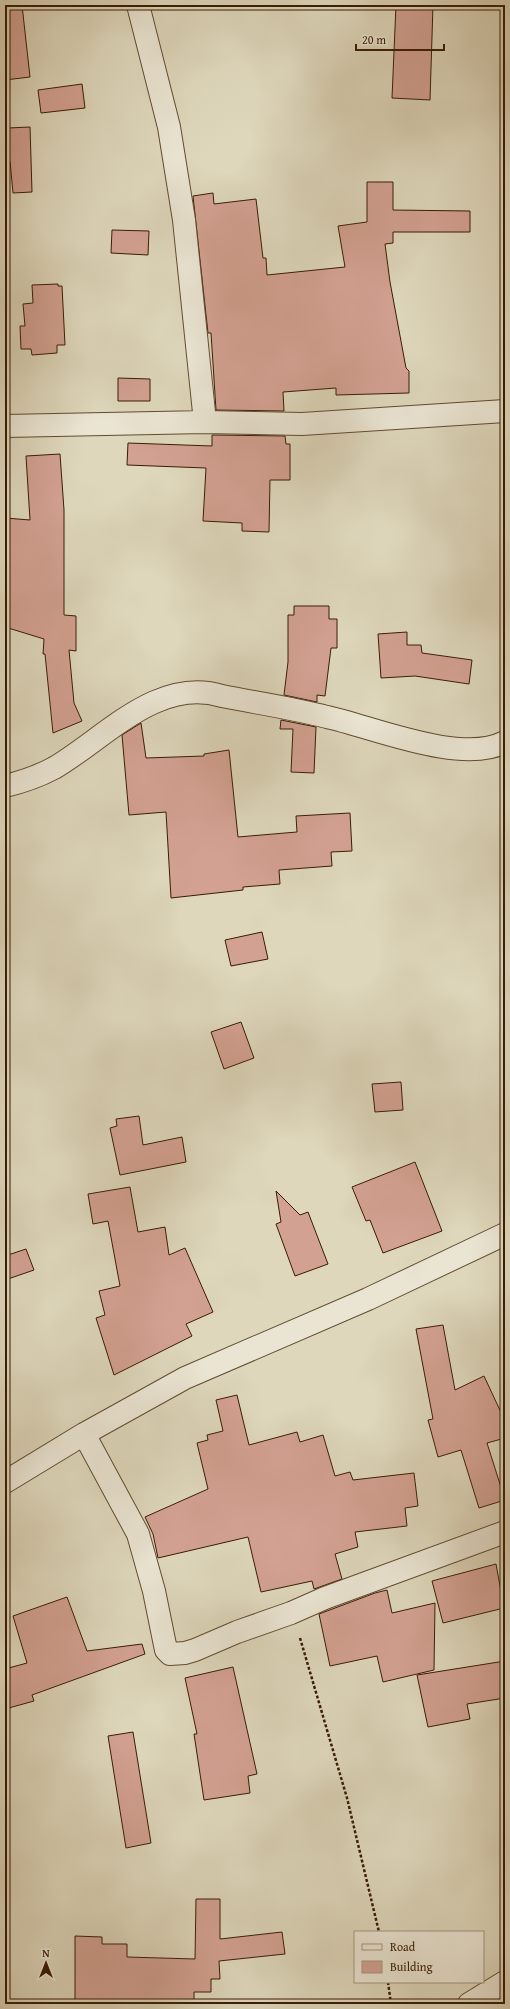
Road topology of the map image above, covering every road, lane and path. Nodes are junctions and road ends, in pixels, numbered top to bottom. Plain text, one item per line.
1 (138, 5) edge
2 (505, 411) edge
3 (205, 422) junction
4 (5, 426) edge
5 (505, 742) edge
6 (5, 786) edge
7 (505, 1234) edge
8 (84, 1434) junction
9 (5, 1482) edge
10 (505, 1532) edge
11 (291, 1613) junction
12 (379, 1931) edge
13 (505, 1982) edge
14 (388, 1983) edge
15 (392, 2004) edge
16 (469, 2004) edge

1 - 3 street
2 - 3 street
3 - 4 street
5 - 6 street
7 - 8 street
8 - 9 street
8 - 11 street
10 - 11 street
11 - 12 path
13 - 16 street
14 - 15 path

